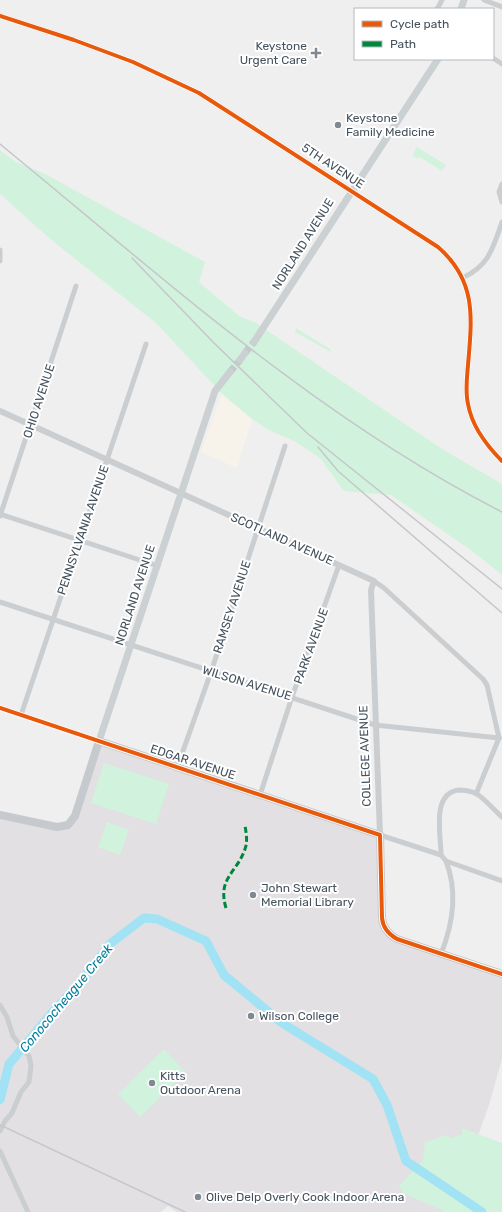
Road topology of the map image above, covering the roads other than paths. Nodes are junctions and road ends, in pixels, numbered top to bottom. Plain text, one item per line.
1 (484, 0) edge
2 (502, 8) edge
3 (0, 16) edge
4 (437, 60) edge
5 (502, 184) edge
6 (352, 190) junction
7 (502, 202) edge
8 (502, 222) edge
9 (0, 250) edge
10 (0, 261) edge
11 (462, 278) junction
12 (76, 286) dead end
13 (254, 342) tunnel mouth
14 (146, 344) dead end
15 (245, 353) tunnel mouth
16 (240, 360) tunnel mouth
17 (230, 372) tunnel mouth
18 (0, 410) edge
19 (31, 425) junction
20 (285, 446) dead end
21 (106, 459) junction
22 (502, 460) edge
23 (181, 494) junction
24 (0, 515) edge
25 (257, 528) junction
26 (79, 539) junction
27 (340, 565) junction
28 (158, 566) junction
29 (374, 582) junction
30 (0, 602) edge
31 (53, 618) junction
32 (131, 646) junction
33 (211, 672) junction
34 (292, 697) junction
35 (0, 708) edge
36 (21, 715) junction
37 (376, 725) junction
38 (501, 739) edge
39 (99, 741) junction
40 (177, 768) junction
41 (476, 794) junction
42 (260, 795) junction
43 (0, 815) edge
44 (502, 817) edge
45 (380, 835) junction
46 (441, 855) junction
47 (446, 861) junction
48 (502, 881) edge
49 (441, 954) junction
50 (502, 974) edge
51 (0, 1005) edge
52 (0, 1131) edge
53 (0, 1151) edge
54 (28, 1212) edge

1 - 2 street
3 - 6 street, 5TH AVENUE
4 - 6 main road, NORLAND AVENUE
5 - 7 street
6 - 11 street, 5TH AVENUE
6 - 13 main road, NORLAND AVENUE
8 - 11 street
9 - 10 street
11 - 22 street, 5TH AVENUE
12 - 19 street, OHIO AVENUE
14 - 21 street, PENNSYLVANIA AVENUE
15 - 16 main road
17 - 23 main road, NORLAND AVENUE
18 - 19 street, SCOTLAND AVENUE
19 - 21 street, SCOTLAND AVENUE
19 - 24 street, OHIO AVENUE
20 - 25 street, RAMSEY AVENUE
21 - 23 street, SCOTLAND AVENUE
21 - 26 street, PENNSYLVANIA AVENUE
23 - 25 street, SCOTLAND AVENUE
23 - 28 main road, NORLAND AVENUE
24 - 26 street
25 - 27 street, SCOTLAND AVENUE
25 - 33 street, RAMSEY AVENUE
26 - 28 street
26 - 31 street, PENNSYLVANIA AVENUE
27 - 29 street, SCOTLAND AVENUE
27 - 34 street, PARK AVENUE
28 - 32 main road, NORLAND AVENUE
29 - 37 street, COLLEGE AVENUE
29 - 38 street, SCOTLAND AVENUE
30 - 31 street, WILSON AVENUE
31 - 32 street, WILSON AVENUE
31 - 36 street, PENNSYLVANIA AVENUE
32 - 33 street, WILSON AVENUE
32 - 39 main road, NORLAND AVENUE
33 - 34 street, WILSON AVENUE
33 - 40 street, RAMSEY AVENUE
34 - 37 street, WILSON AVENUE
34 - 42 street, PARK AVENUE
35 - 36 street, EDGAR AVENUE
36 - 39 street, EDGAR AVENUE
37 - 38 street, WILSON AVENUE
37 - 45 street, COLLEGE AVENUE
38 - 41 street
39 - 40 main road, EDGAR AVENUE
39 - 43 main road, NORLAND AVENUE
40 - 42 main road, EDGAR AVENUE
41 - 44 street
41 - 46 street
42 - 45 main road, EDGAR AVENUE
45 - 46 street, EDGAR AVENUE
45 - 49 main road, COLLEGE AVENUE
46 - 47 street
47 - 48 street
47 - 49 street
49 - 50 main road
51 - 52 street
53 - 54 street

